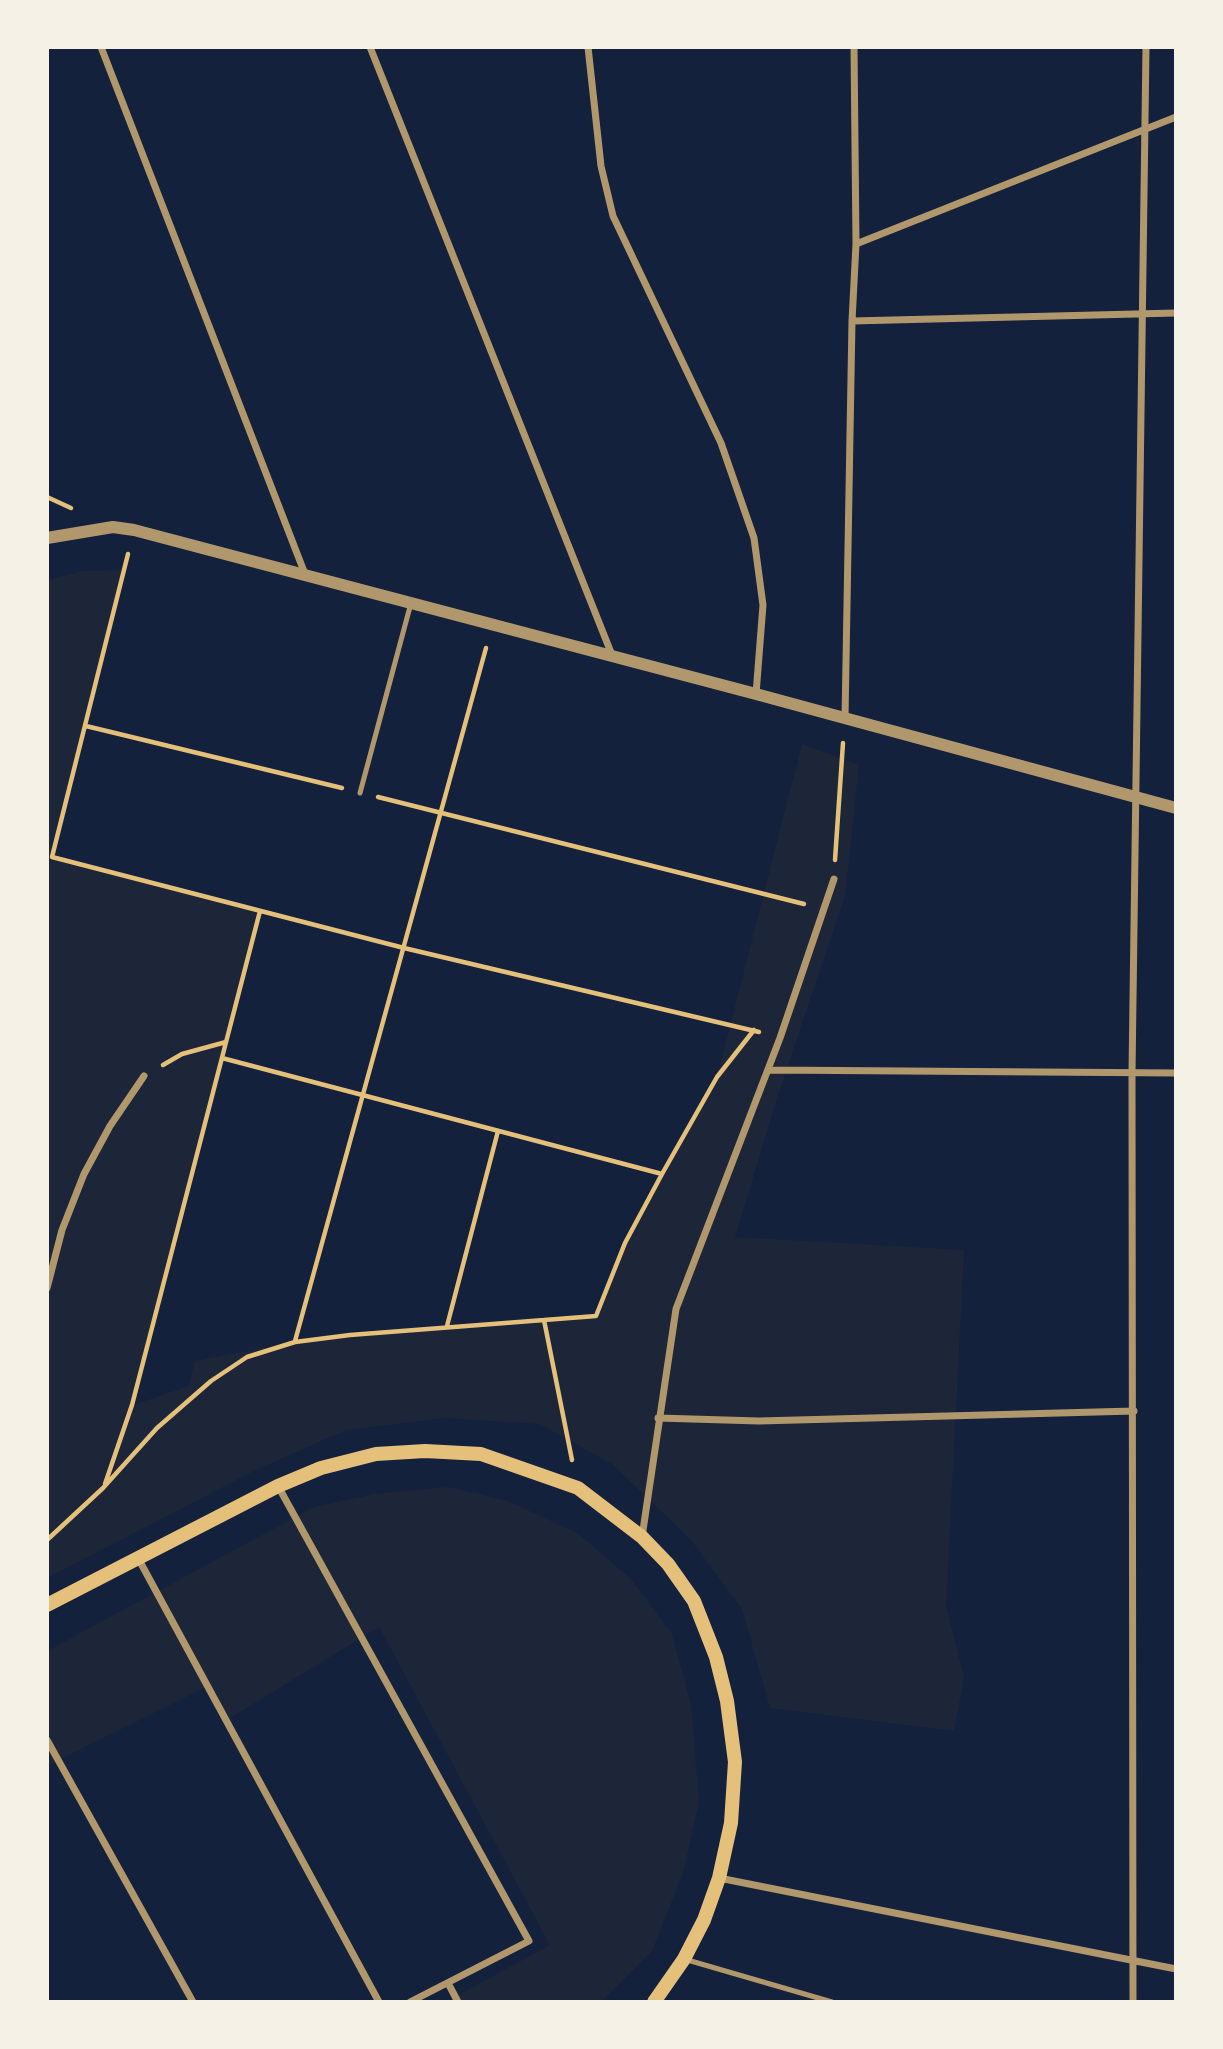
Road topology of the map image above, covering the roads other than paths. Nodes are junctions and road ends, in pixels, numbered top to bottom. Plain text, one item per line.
1 (101, 47) edge
2 (370, 47) edge
3 (588, 47) edge
4 (854, 47) edge
5 (1146, 47) edge
6 (1176, 117) edge
7 (1145, 129) junction
8 (856, 244) junction
9 (1144, 312) junction
10 (1176, 313) edge
11 (852, 321) junction
12 (47, 538) edge
13 (305, 574) junction
14 (411, 602) junction
15 (612, 655) junction
16 (756, 694) junction
17 (845, 718) junction
18 (360, 793) road end
19 (1135, 797) junction
20 (1176, 808) edge
21 (834, 879) road end
22 (769, 1069) junction
23 (1132, 1073) junction
24 (1176, 1073) edge
25 (144, 1076) road end
26 (47, 1288) edge
27 (1135, 1410) junction
28 (658, 1418) junction
29 (278, 1486) junction
30 (642, 1537) junction
31 (138, 1558) junction
32 (47, 1605) edge
33 (47, 1740) edge
34 (719, 1878) junction
35 (684, 1959) junction
36 (1133, 1963) junction
37 (1176, 1969) edge
38 (447, 1983) junction
39 (193, 2002) edge
40 (379, 2002) edge
41 (410, 2002) edge
42 (458, 2002) edge
43 (654, 2002) edge
44 (832, 2002) edge
45 (1133, 2002) edge

1 - 13 street
2 - 15 street
3 - 16 street
4 - 8 street
5 - 7 street
6 - 7 street
7 - 8 street
7 - 9 street
8 - 11 street
9 - 10 street
9 - 11 street
9 - 19 street
11 - 17 street
12 - 13 street
13 - 14 street
14 - 15 street
14 - 18 lane
15 - 16 street
16 - 17 street
17 - 19 street
19 - 20 street
19 - 23 street
21 - 22 street
22 - 23 street
22 - 28 street
23 - 24 street
23 - 27 street
25 - 26 street
27 - 28 street
27 - 36 street
28 - 30 street
29 - 30 main road
29 - 31 main road
29 - 38 street
30 - 34 main road
31 - 32 main road
31 - 40 street
33 - 39 street
34 - 35 main road
34 - 36 street
35 - 43 main road
35 - 44 lane
36 - 37 street
36 - 45 street
38 - 41 street
38 - 42 street

